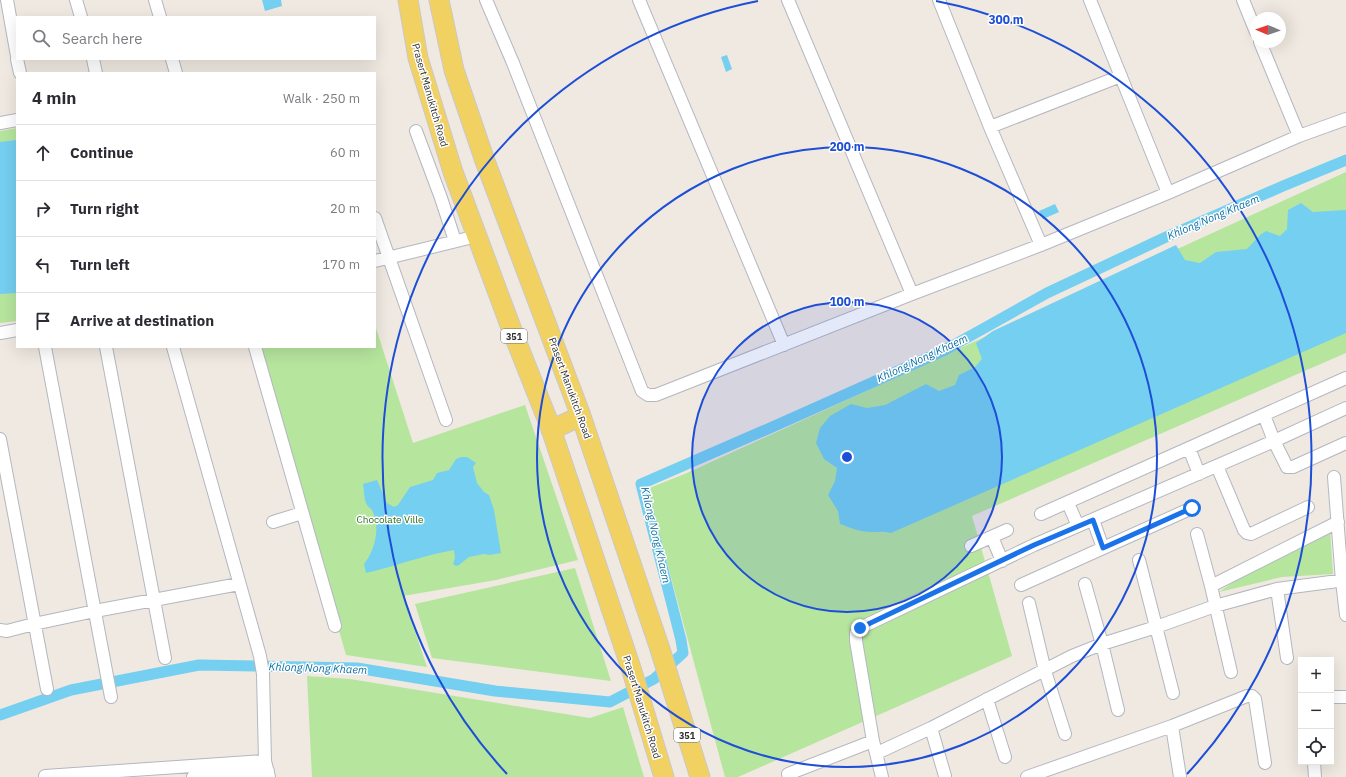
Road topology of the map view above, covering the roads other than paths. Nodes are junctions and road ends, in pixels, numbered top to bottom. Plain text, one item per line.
1 (7, 0) edge
2 (76, 0) edge
3 (155, 0) edge
4 (408, 0) edge
5 (439, 0) edge
6 (486, 0) edge
7 (639, 0) edge
8 (788, 0) edge
9 (939, 0) edge
10 (1090, 0) edge
11 (1243, 0) edge
12 (81, 16) edge
13 (160, 16) edge
14 (1250, 17) edge
15 (1262, 48) edge
16 (16, 52) edge
17 (17, 60) edge
18 (93, 60) edge
19 (172, 60) edge
20 (20, 72) edge
21 (96, 72) edge
22 (176, 72) edge
23 (1121, 76) junction
24 (1346, 119) edge
25 (16, 120) edge
26 (0, 123) edge
27 (990, 127) junction
28 (416, 131) dead end
29 (1298, 136) junction
30 (1168, 193) junction
31 (376, 221) edge
32 (477, 236) junction
33 (456, 241) junction
34 (1041, 245) junction
35 (388, 259) junction
36 (376, 261) edge
37 (912, 294) junction
38 (16, 330) edge
39 (0, 333) edge
40 (784, 345) junction
41 (45, 348) edge
42 (106, 348) edge
43 (173, 348) edge
44 (255, 348) edge
45 (1346, 378) edge
46 (1346, 408) edge
47 (1264, 415) junction
48 (581, 416) junction
49 (446, 420) dead end
50 (552, 430) junction
51 (0, 439) edge
52 (1274, 442) junction
53 (1346, 443) edge
54 (1189, 448) junction
55 (1217, 466) junction
56 (1199, 474) junction
57 (1334, 477) dead end
58 (1068, 502) junction
59 (1308, 507) dead end
60 (1192, 508) dead end
61 (302, 513) junction
62 (1041, 514) dead end
63 (1093, 520) junction
64 (273, 522) dead end
65 (1338, 522) junction
66 (1078, 526) junction
67 (1008, 530) dead end
68 (1197, 534) dead end
69 (992, 537) junction
70 (971, 546) dead end
71 (1103, 548) junction
72 (1139, 560) dead end
73 (1002, 561) junction
74 (1344, 581) edge
75 (239, 584) junction
76 (1085, 584) dead end
77 (1021, 585) dead end
78 (1211, 586) junction
79 (1277, 589) junction
80 (154, 601) junction
81 (1029, 603) dead end
82 (1215, 606) junction
83 (95, 611) junction
84 (1346, 615) edge
85 (34, 624) junction
86 (335, 626) dead end
87 (1156, 627) junction
88 (0, 630) edge
89 (1102, 644) junction
90 (165, 658) dead end
91 (1287, 658) dead end
92 (1045, 671) junction
93 (1231, 672) dead end
94 (47, 689) dead end
95 (110, 692) dead end
96 (1173, 693) dead end
97 (1334, 697) edge
98 (1346, 697) edge
99 (987, 699) junction
100 (1118, 710) dead end
101 (1172, 726) junction
102 (931, 728) junction
103 (1065, 734) dead end
104 (873, 741) junction
105 (877, 753) junction
106 (1005, 757) dead end
107 (1265, 763) dead end
108 (1314, 765) edge
109 (268, 770) edge
110 (788, 774) dead end
111 (45, 776) dead end
112 (944, 776) edge
113 (193, 777) edge
114 (664, 777) edge
115 (700, 777) edge
116 (882, 777) edge
117 (1027, 777) edge
118 (1180, 777) edge
119 (1315, 777) edge

1 - 16 street
2 - 12 street
3 - 13 street
4 - 32 main road, Prasert Manukitch Road / 351
5 - 48 main road, Prasert Manukitch Road / 351
6 - 40 street
7 - 40 street
8 - 37 street
9 - 27 street
10 - 23 street
11 - 14 street
15 - 29 street
17 - 20 street
18 - 21 street
19 - 22 street
23 - 27 street
23 - 30 street
24 - 29 street
25 - 26 street
27 - 34 street
28 - 33 street
29 - 30 street
30 - 34 street
31 - 35 street
32 - 33 street
32 - 50 main road, Prasert Manukitch Road / 351
33 - 35 street
34 - 37 street
35 - 36 street
35 - 49 street
37 - 40 street
38 - 39 street
41 - 83 street
42 - 80 street
43 - 75 street
44 - 61 street
45 - 47 street
46 - 52 street
47 - 52 street
47 - 54 street
48 - 50 main road
48 - 115 main road, Prasert Manukitch Road / 351
50 - 114 main road, Prasert Manukitch Road / 351
51 - 85 street
52 - 53 street
52 - 55 street
54 - 56 street
54 - 58 street
55 - 56 street
55 - 59 street
56 - 63 street
57 - 65 street
58 - 62 street
58 - 66 street
60 - 71 street
61 - 64 street
61 - 86 street
63 - 66 street
63 - 71 street
65 - 74 street
65 - 78 street
66 - 73 street
67 - 69 street
68 - 78 street
69 - 70 street
69 - 73 street
71 - 77 street
72 - 87 street
73 - 104 street
74 - 79 street
74 - 84 street
75 - 80 street
75 - 109 street
76 - 89 street
78 - 82 street
79 - 82 street
79 - 91 street
80 - 83 street
80 - 90 street
81 - 92 street
82 - 87 street
82 - 93 street
83 - 85 street
83 - 95 street
85 - 88 street
85 - 94 street
87 - 89 street
87 - 96 street
89 - 92 street
89 - 100 street
92 - 99 street
92 - 103 street
97 - 98 street
99 - 102 street
99 - 106 street
101 - 107 street
101 - 117 street
101 - 118 street
102 - 105 street
102 - 112 street
104 - 105 street
104 - 110 street
105 - 116 street
108 - 119 street
109 - 111 street
109 - 113 street

